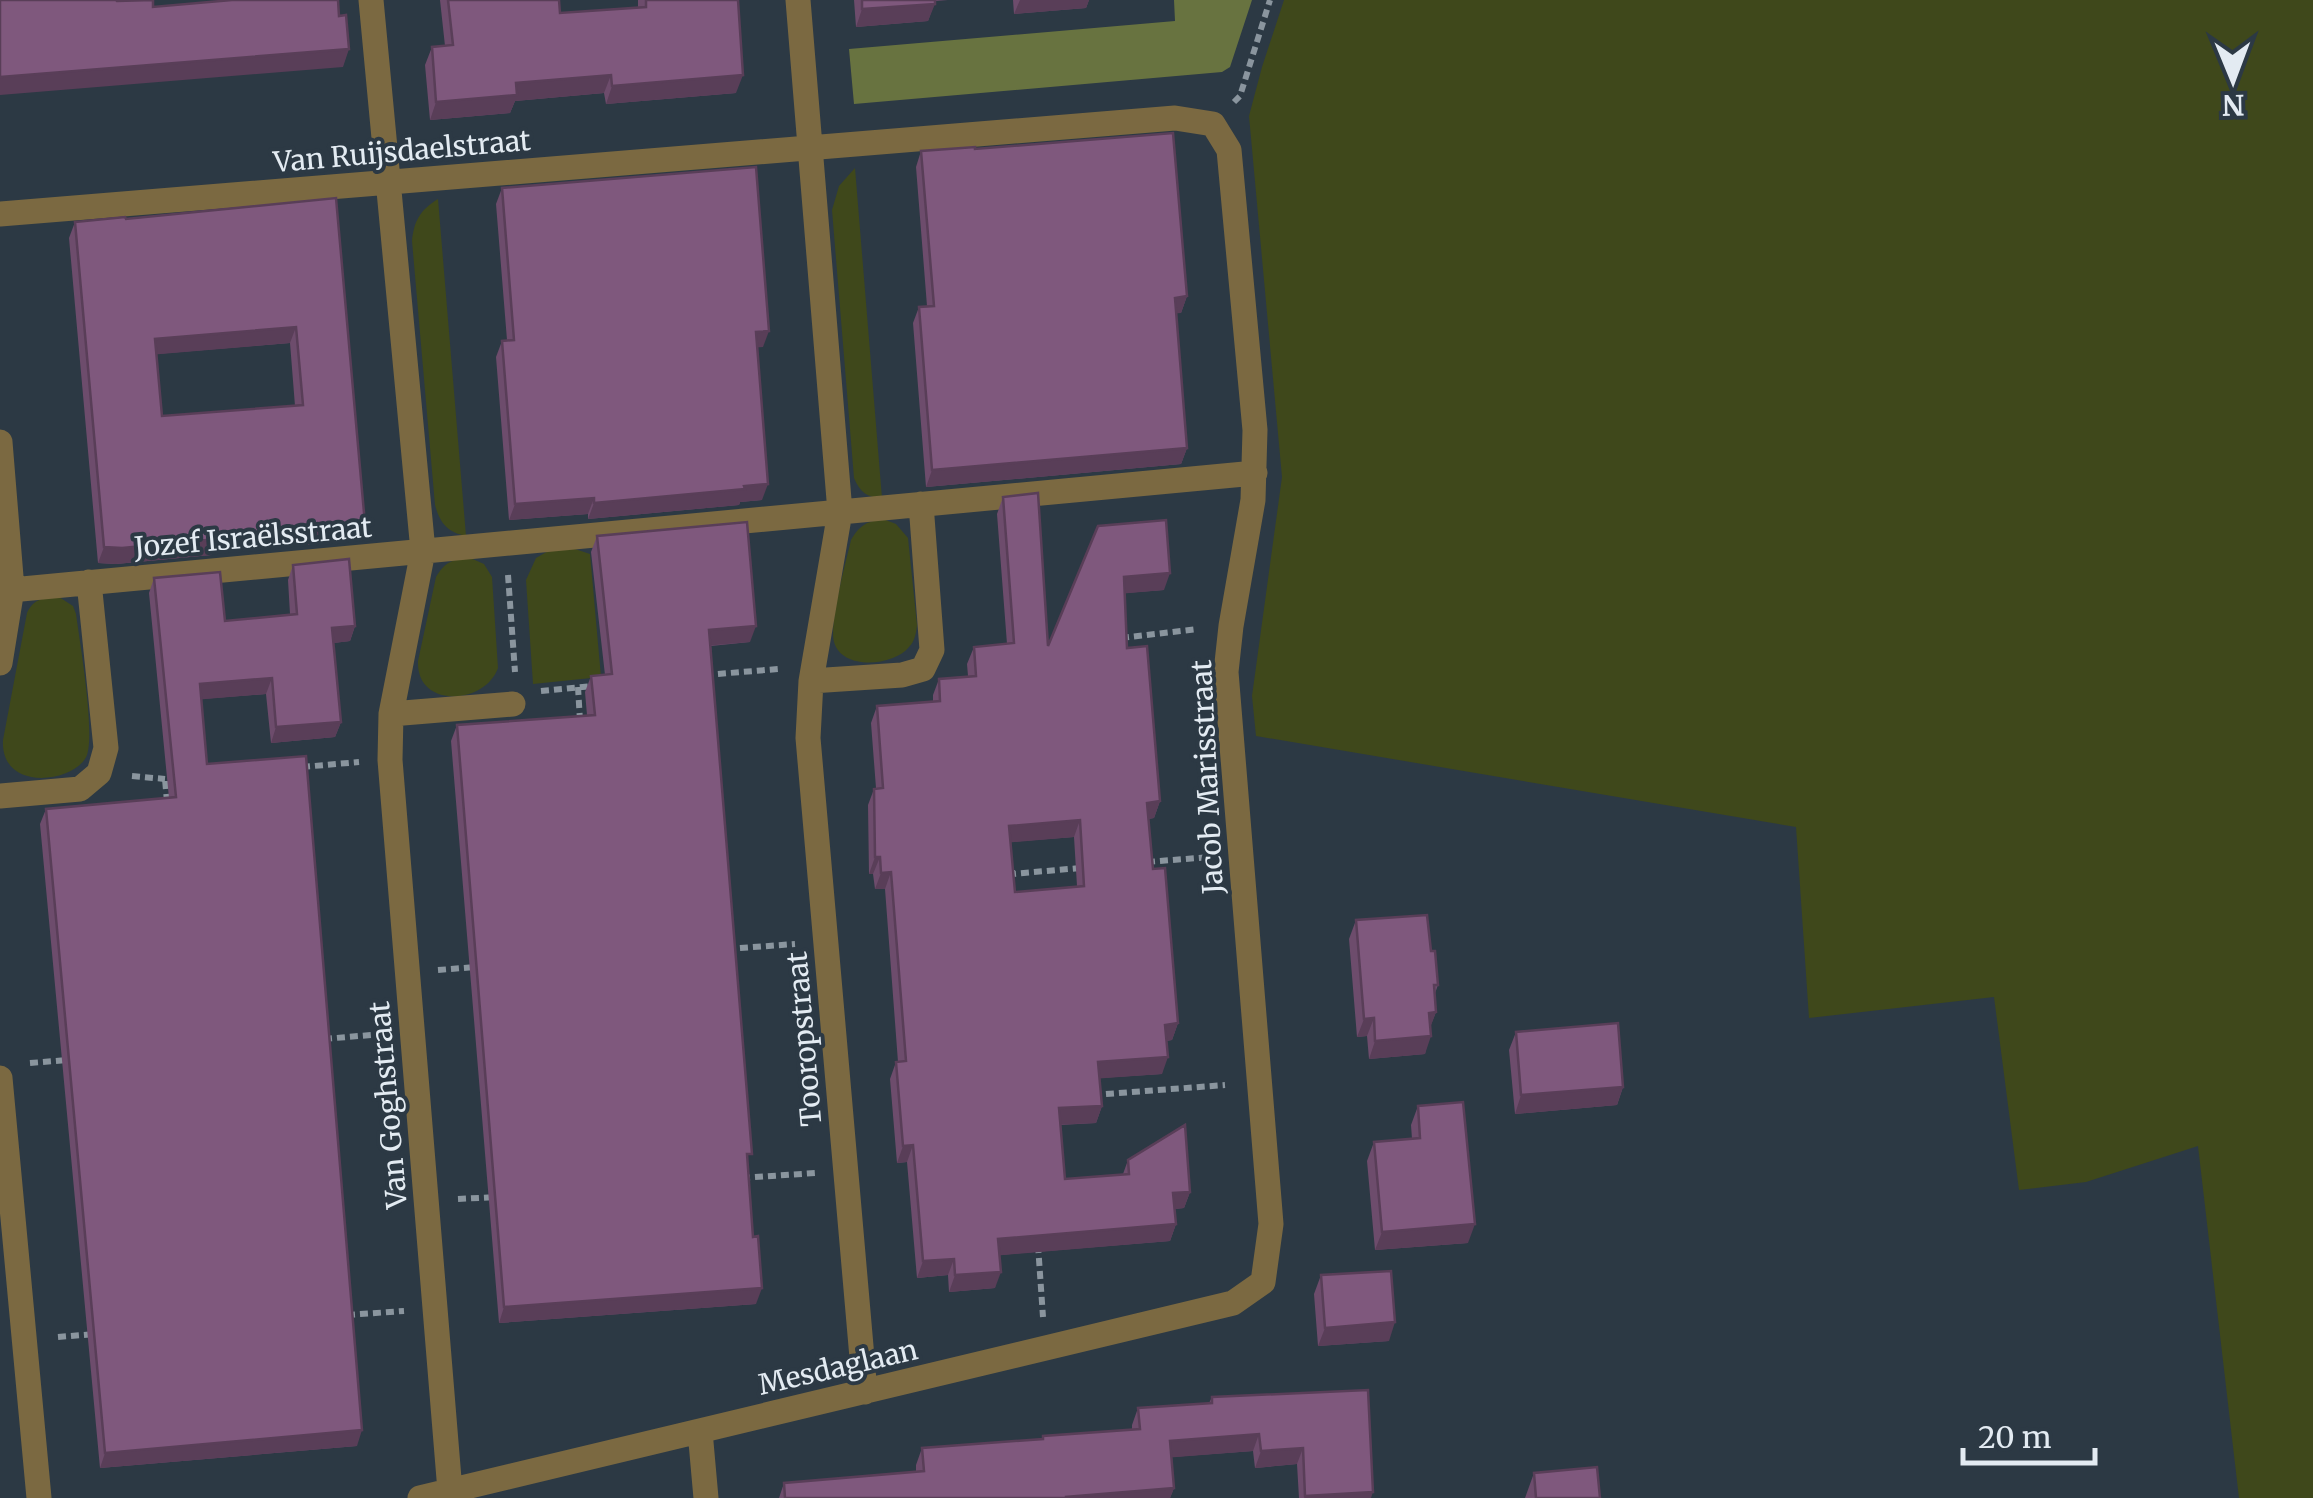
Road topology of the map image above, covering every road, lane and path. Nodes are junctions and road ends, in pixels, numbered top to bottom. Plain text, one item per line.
1 (371, 0) edge
2 (798, 0) edge
3 (1270, 0) edge
4 (1214, 124) junction
5 (810, 149) junction
6 (389, 182) junction
7 (0, 214) edge
8 (0, 442) edge
9 (1255, 473) junction
10 (922, 504) junction
11 (840, 512) junction
12 (528, 541) junction
13 (423, 551) junction
14 (89, 582) junction
15 (6, 590) edge
16 (1231, 626) junction
17 (1112, 638) edge
18 (0, 663) edge
19 (692, 677) edge
20 (810, 681) junction
21 (597, 685) edge
22 (578, 687) junction
23 (513, 704) junction
24 (391, 714) junction
25 (581, 726) edge
26 (390, 760) junction
27 (296, 768) edge
28 (184, 778) edge
29 (0, 796) edge
30 (168, 818) edge
31 (1241, 854) junction
32 (1010, 855) edge
33 (1146, 862) edge
34 (1088, 868) edge
35 (1012, 874) junction
36 (1014, 892) edge
37 (826, 941) junction
38 (713, 950) edge
39 (484, 967) edge
40 (408, 972) junction
41 (413, 1032) junction
42 (320, 1039) edge
43 (76, 1060) edge
44 (10, 1072) edge
45 (1259, 1082) junction
46 (1090, 1095) edge
47 (846, 1170) junction
48 (733, 1179) edge
49 (504, 1196) edge
50 (426, 1202) junction
51 (1037, 1234) edge
52 (1263, 1282) joint
53 (435, 1309) junction
54 (342, 1316) edge
55 (108, 1334) edge
56 (24, 1340) junction
57 (1049, 1348) junction
58 (865, 1392) junction
59 (700, 1431) junction
60 (450, 1491) junction
61 (39, 1498) edge
62 (420, 1498) edge
63 (706, 1498) edge

1 - 6 street, Van Goghstraat
2 - 5 street
3 - 4 path
4 - 5 street, Van Ruijsdaelstraat
4 - 9 street, Jacob Marisstraat
5 - 6 street, Van Ruijsdaelstraat
5 - 11 street, Tooropstraat
6 - 7 street, Van Ruijsdaelstraat
6 - 13 street, Van Goghstraat
8 - 15 street
9 - 10 street
9 - 16 street, Jacob Marisstraat
10 - 11 street
10 - 20 street
11 - 12 street
11 - 20 street, Tooropstraat
12 - 13 street
12 - 23 path
13 - 14 street, Jozef Israëlsstraat
13 - 24 street, Van Goghstraat
14 - 15 street, Jozef Israëlsstraat
14 - 29 street
15 - 18 street
16 - 17 path
16 - 31 street, Jacob Marisstraat
19 - 20 path
20 - 37 street, Tooropstraat
21 - 22 path
22 - 23 path
22 - 25 path
23 - 24 street
24 - 26 street, Van Goghstraat
26 - 27 path
26 - 40 street, Van Goghstraat
28 - 30 path
31 - 33 path
31 - 45 street, Jacob Marisstraat
32 - 35 path
34 - 35 path
35 - 36 path
37 - 38 path
37 - 47 street, Tooropstraat
39 - 40 path
40 - 41 street, Van Goghstraat
41 - 42 path
41 - 50 street, Van Goghstraat
43 - 44 path
44 - 56 street
45 - 46 path
45 - 52 street, Jacob Marisstraat
47 - 48 path
47 - 58 street, Tooropstraat
49 - 50 path
50 - 53 street, Van Goghstraat
51 - 57 path
52 - 57 street, Mesdaglaan
53 - 54 path
53 - 60 street, Van Goghstraat
55 - 56 path
56 - 61 street
57 - 58 street, Mesdaglaan
58 - 59 street, Mesdaglaan
59 - 60 street, Mesdaglaan
59 - 63 street
60 - 62 street, Mesdaglaan

